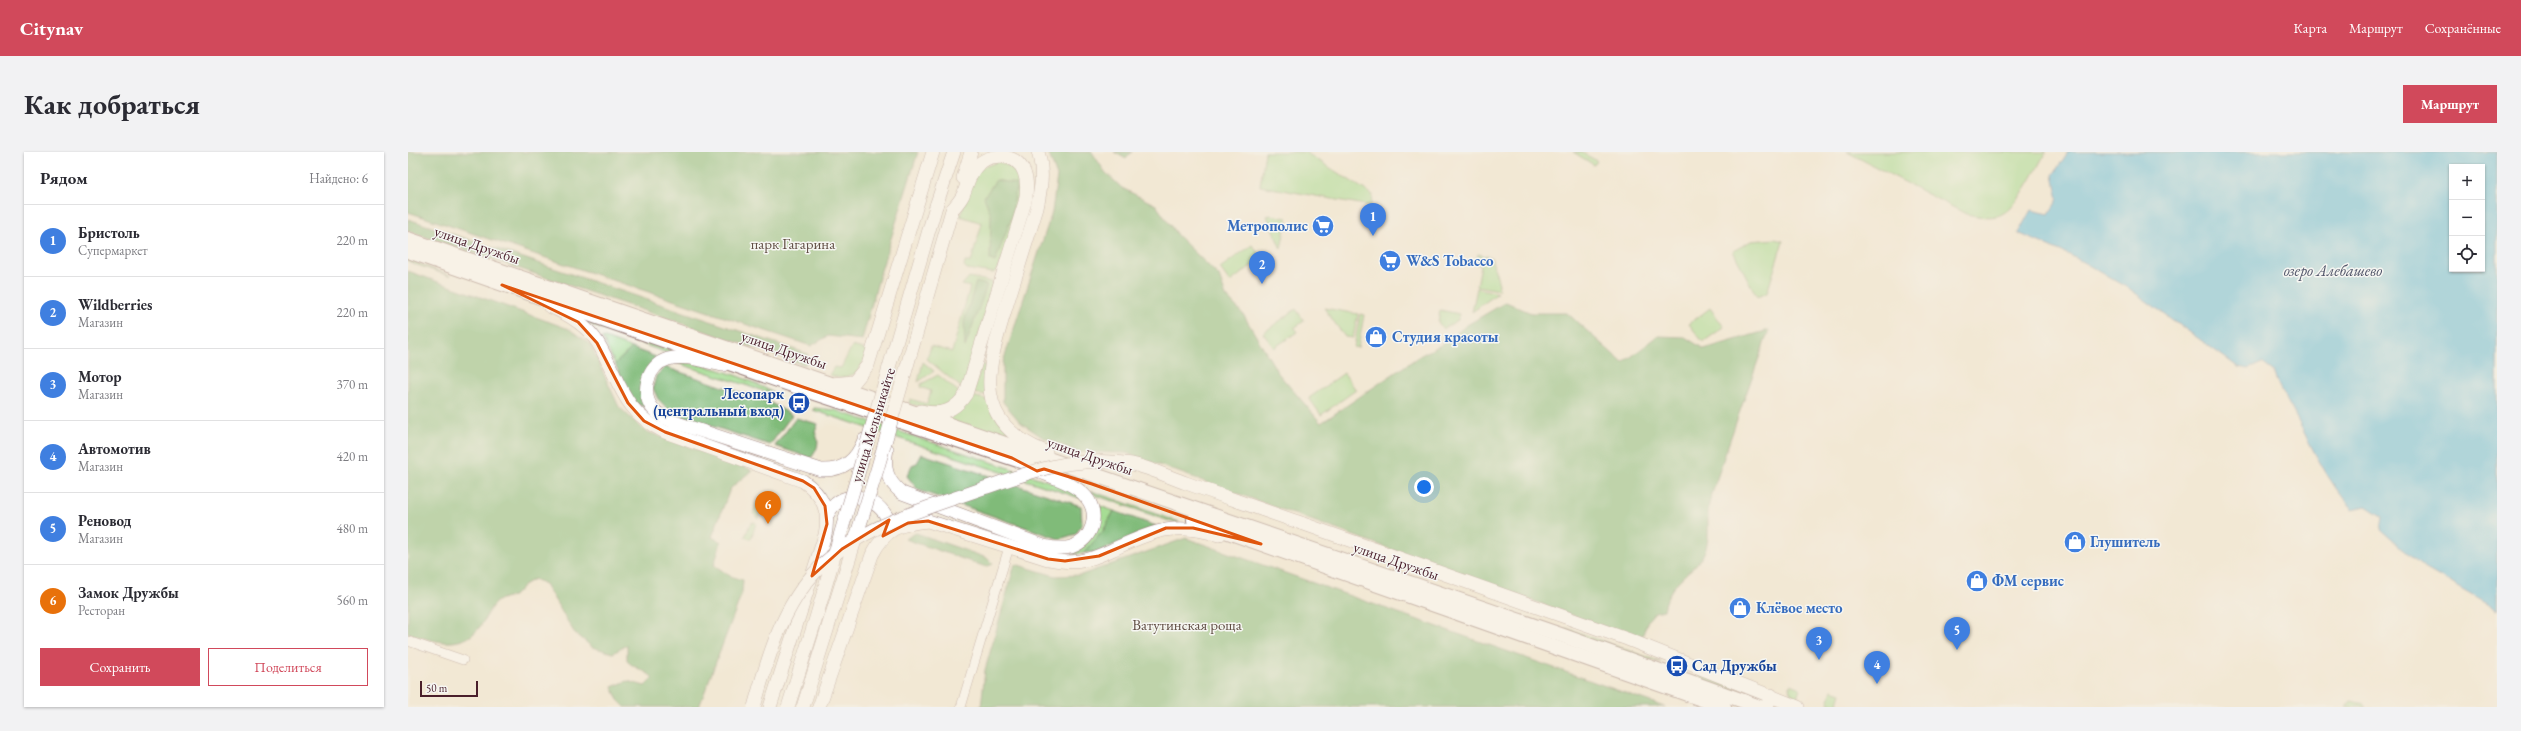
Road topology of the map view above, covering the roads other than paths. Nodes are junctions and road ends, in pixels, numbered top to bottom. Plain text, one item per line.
1 (933, 152) edge
2 (954, 152) edge
3 (971, 152) edge
4 (1038, 152) edge
5 (952, 210) junction
6 (408, 239) edge
7 (408, 251) edge
8 (502, 285) junction
9 (742, 368) junction
10 (830, 384) junction
11 (890, 406) junction
12 (872, 426) junction
13 (888, 430) junction
14 (1012, 458) junction
15 (1095, 476) junction
16 (827, 516) junction
17 (883, 536) junction
18 (1261, 544) junction
19 (1009, 547) junction
20 (408, 641) edge
21 (463, 660) dead end
22 (1769, 701) edge
23 (754, 707) edge
24 (770, 707) edge
25 (788, 707) edge
26 (803, 707) edge
27 (819, 707) edge
28 (961, 707) edge
29 (1724, 707) edge
30 (1760, 707) edge
31 (1798, 707) edge

1 - 10 main road
2 - 12 main road, улица Мельникайте, bridge
3 - 5 main road, улица Мельникайте
4 - 15 main road
5 - 11 main road
5 - 13 main road, улица Мельникайте, bridge
6 - 10 main road, улица Дружбы
7 - 8 main road, улица Дружбы
8 - 9 main road, улица Дружбы
8 - 16 main road
9 - 12 main road, bridge
9 - 14 main road, улица Дружбы
10 - 11 main road, улица Дружбы
11 - 15 main road, улица Дружбы
12 - 25 main road, улица Мельникайте, bridge
13 - 14 main road, bridge
13 - 26 main road, улица Мельникайте, bridge
14 - 18 main road, улица Дружбы
15 - 30 main road, улица Дружбы
16 - 17 main road
16 - 24 main road
17 - 19 main road
17 - 27 main road
18 - 19 main road
18 - 29 main road, улица Дружбы
19 - 28 street
20 - 21 street
22 - 23 main road, bridge
22 - 31 main road

